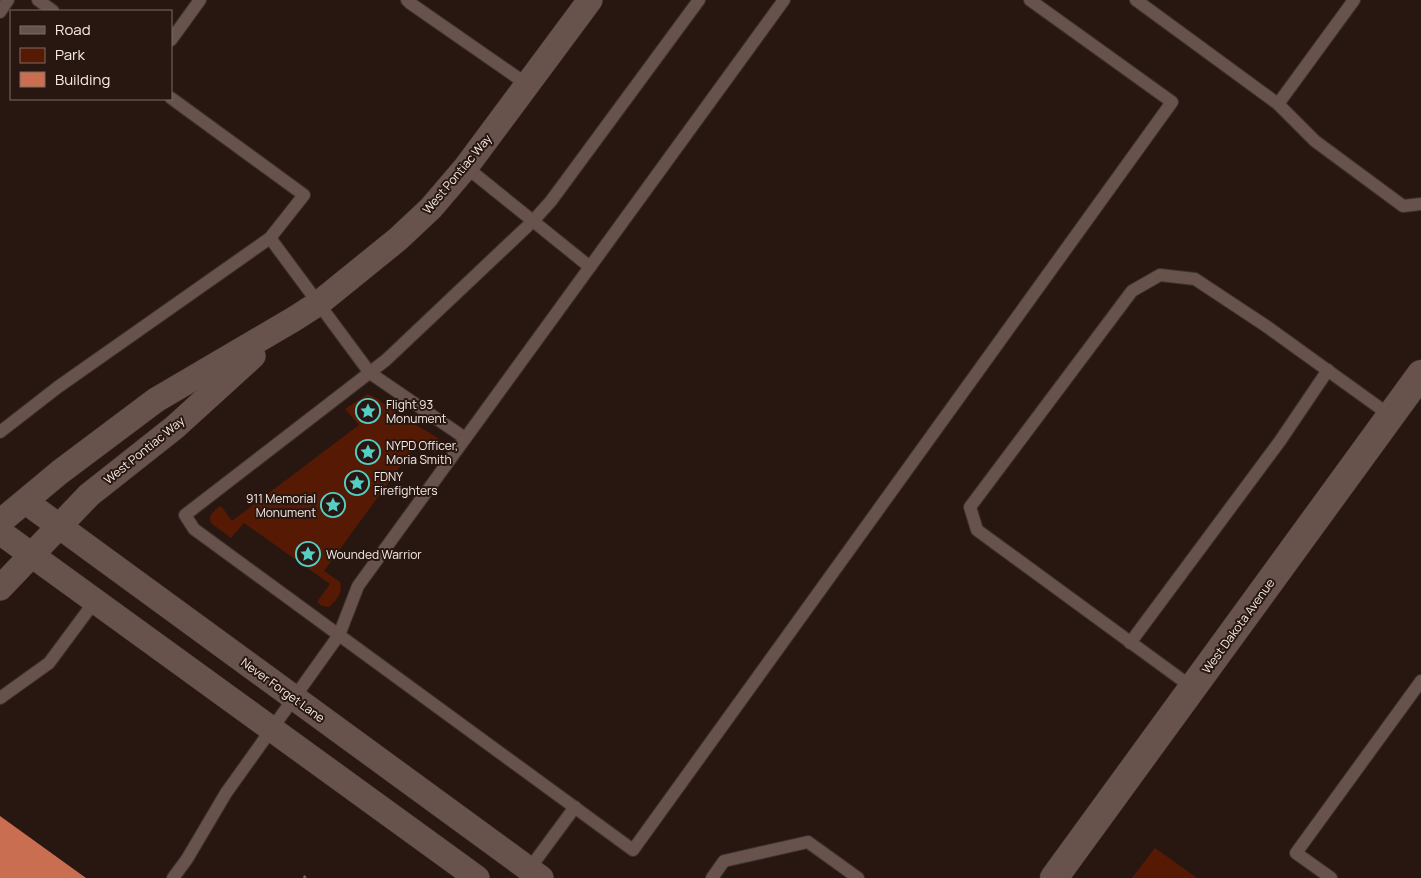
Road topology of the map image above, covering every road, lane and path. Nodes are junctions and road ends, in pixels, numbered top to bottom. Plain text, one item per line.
1 (8, 0) edge
2 (38, 0) edge
3 (200, 0) edge
4 (407, 0) edge
5 (590, 0) edge
6 (700, 0) edge
7 (784, 0) edge
8 (1030, 0) edge
9 (1136, 0) edge
10 (1354, 0) edge
11 (52, 10) edge
12 (0, 12) edge
13 (172, 39) edge
14 (528, 85) junction
15 (172, 99) edge
16 (1278, 104) junction
17 (466, 167) junction
18 (1421, 204) edge
19 (533, 221) junction
20 (270, 238) junction
21 (590, 267) junction
22 (319, 303) junction
23 (294, 319) junction
24 (1328, 370) junction
25 (370, 373) junction
26 (1421, 374) edge
27 (1391, 416) junction
28 (0, 432) edge
29 (465, 438) junction
30 (26, 502) junction
31 (0, 522) edge
32 (59, 526) junction
33 (0, 532) edge
34 (31, 555) junction
35 (0, 588) edge
36 (95, 601) junction
37 (339, 635) junction
38 (1130, 643) junction
39 (1421, 681) edge
40 (1193, 688) junction
41 (0, 698) edge
42 (294, 698) junction
43 (271, 728) junction
44 (575, 808) junction
45 (307, 874) dead end
46 (531, 875) edge
47 (173, 878) edge
48 (304, 878) edge
49 (477, 878) edge
50 (712, 878) edge
51 (858, 878) edge
52 (1054, 878) edge
53 (1331, 878) edge

1 - 12 lane
2 - 11 lane
3 - 13 lane
4 - 14 lane
5 - 14 street, West Pontiac Way
6 - 19 lane
7 - 21 lane
8 - 44 lane
9 - 16 lane
10 - 16 lane
14 - 17 street, West Pontiac Way
15 - 20 lane
16 - 18 lane
17 - 19 lane
17 - 22 street, West Pontiac Way
19 - 21 lane
19 - 25 lane
20 - 22 lane
20 - 28 lane
21 - 29 lane
22 - 23 street, West Pontiac Way
22 - 25 lane
23 - 30 street, West Pontiac Way
23 - 32 street, West Pontiac Way
24 - 27 lane
24 - 38 lane
24 - 38 lane
25 - 29 lane
25 - 37 lane
26 - 27 street, West Dakota Avenue
27 - 40 street, West Dakota Avenue
29 - 37 lane
30 - 31 street, West Pontiac Way
30 - 32 street, Never Forget Lane
32 - 34 street, West Pontiac Way
32 - 42 street, Never Forget Lane
33 - 34 street
34 - 35 street, West Pontiac Way
34 - 36 street
36 - 41 lane
36 - 43 street
37 - 42 lane
37 - 44 lane
38 - 40 lane
39 - 53 lane
40 - 52 street, West Dakota Avenue
42 - 43 lane
42 - 46 street, Never Forget Lane
43 - 47 lane
43 - 49 street
44 - 46 lane
45 - 48 path
50 - 51 lane

